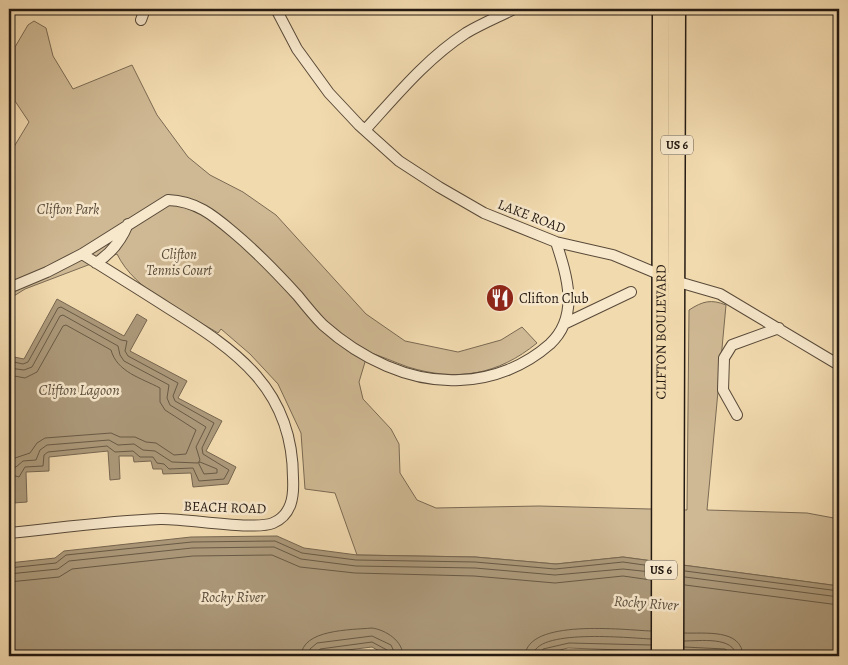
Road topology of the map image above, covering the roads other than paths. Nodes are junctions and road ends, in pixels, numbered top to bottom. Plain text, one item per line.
1 (145, 9) edge
2 (276, 9) edge
3 (514, 9) edge
4 (661, 9) edge
5 (677, 9) edge
6 (141, 20) dead end
7 (365, 130) junction
8 (128, 224) junction
9 (556, 242) junction
10 (82, 254) junction
11 (96, 263) junction
12 (660, 274) junction
13 (675, 281) junction
14 (9, 288) edge
15 (631, 292) dead end
16 (566, 323) junction
17 (779, 328) junction
18 (839, 366) edge
19 (737, 416) dead end
20 (669, 485) junction
21 (9, 533) edge
22 (660, 656) edge
23 (675, 656) edge

1 - 6 street
2 - 7 street, LAKE ROAD
3 - 7 street
4 - 12 main road, CLIFTON BOULEVARD / US 6
5 - 13 main road, CLIFTON BOULEVARD / US 6
7 - 9 street, LAKE ROAD
8 - 10 street
8 - 11 street
8 - 16 street
9 - 12 street, LAKE ROAD
9 - 16 street
10 - 11 street, BEACH ROAD
10 - 14 street
11 - 21 street, BEACH ROAD
12 - 13 street, LAKE ROAD
12 - 20 main road, CLIFTON BOULEVARD / US 6
13 - 17 street, LAKE ROAD
13 - 20 main road, CLIFTON BOULEVARD / US 6
15 - 16 street
17 - 18 street, LAKE ROAD
17 - 19 street
20 - 22 main road, CLIFTON BOULEVARD / US 6
20 - 23 main road, CLIFTON BOULEVARD / US 6

